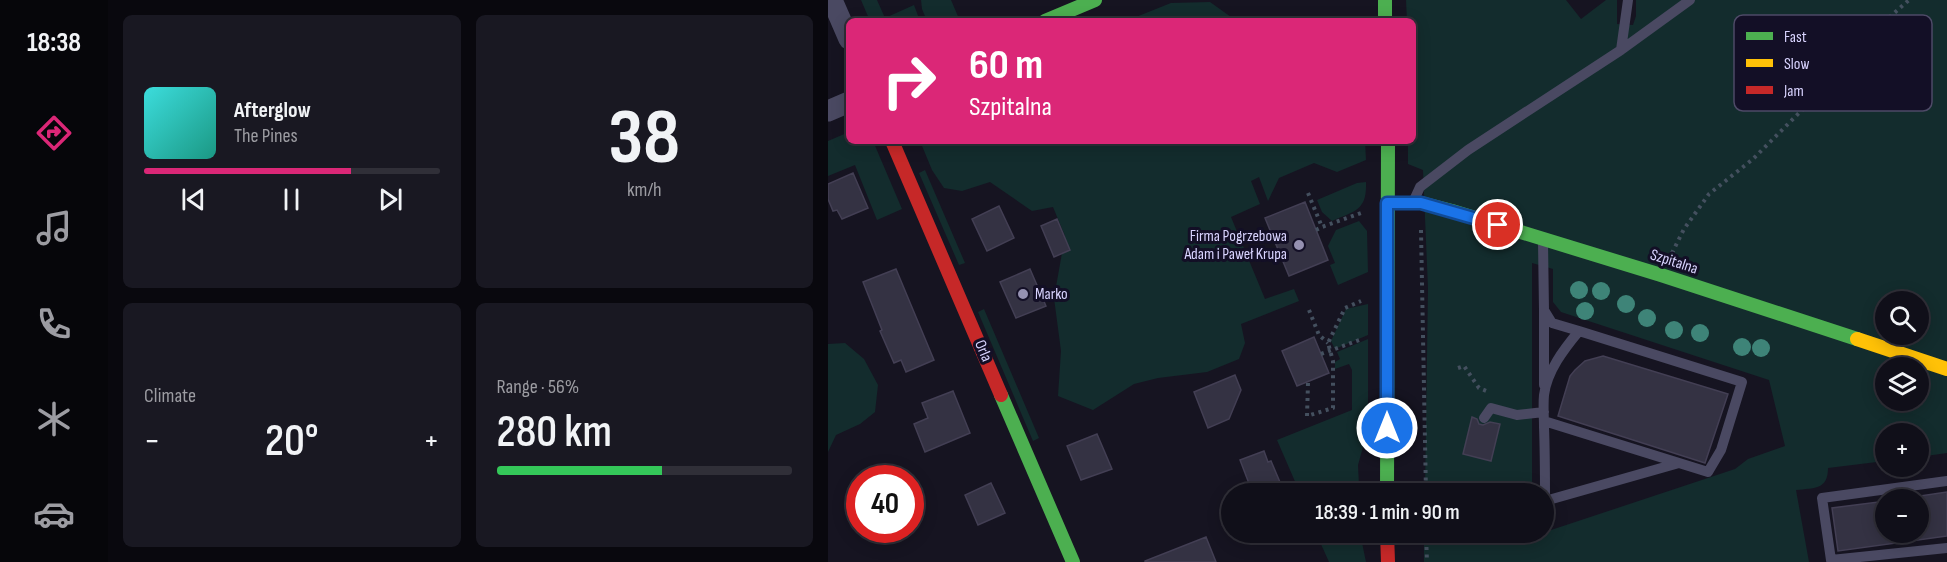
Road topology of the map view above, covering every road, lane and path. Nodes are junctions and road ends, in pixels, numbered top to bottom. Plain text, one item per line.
1 (832, 0) edge
2 (1095, 0) edge
3 (1385, 0) edge
4 (1628, 0) edge
5 (1690, 0) edge
6 (1909, 0) edge
7 (1892, 15) edge
8 (1052, 18) edge
9 (1385, 18) edge
10 (846, 32) edge
11 (1621, 50) junction
12 (846, 103) edge
13 (828, 111) edge
14 (1801, 111) edge
15 (893, 144) edge
16 (1388, 144) edge
17 (1308, 193) dead end
18 (1387, 203) junction
19 (1413, 203) junction
20 (1371, 210) dead end
21 (1322, 227) junction
22 (1421, 228) dead end
23 (1316, 230) dead end
24 (1543, 239) junction
25 (1661, 275) junction
26 (1371, 298) dead end
27 (1309, 310) dead end
28 (1544, 310) junction
29 (1579, 331) junction
30 (1371, 335) dead end
31 (1328, 344) junction
32 (1330, 352) junction
33 (1321, 354) dead end
34 (1458, 368) dead end
35 (1947, 369) edge
36 (1308, 383) dead end
37 (1544, 394) junction
38 (1495, 409) junction
39 (1544, 416) junction
40 (1484, 418) dead end
41 (1679, 463) junction
42 (1947, 481) edge
43 (1387, 483) edge
44 (1426, 483) edge
45 (1545, 483) edge
46 (1554, 498) edge
47 (1388, 543) edge
48 (1426, 543) edge
49 (1947, 548) edge
50 (1073, 562) edge
51 (1388, 562) edge
52 (1427, 562) edge

1 - 10 street
2 - 8 street
3 - 9 street
4 - 11 lane
5 - 11 lane
6 - 7 path
11 - 19 lane
12 - 13 street
14 - 25 path
15 - 50 street, Orla
16 - 18 street
17 - 21 path
18 - 19 street, Szpitalna
18 - 43 street
19 - 24 street, Szpitalna
20 - 21 path
21 - 23 path
22 - 44 path
24 - 25 street, Szpitalna
24 - 28 lane
25 - 35 street, Szpitalna
26 - 31 path
27 - 31 path
28 - 29 lane
28 - 37 lane
29 - 37 lane
29 - 41 lane
30 - 32 path
31 - 32 path
32 - 33 path
32 - 36 path
34 - 38 path
37 - 39 lane
38 - 39 lane
38 - 40 lane
39 - 41 lane
39 - 45 lane
41 - 46 lane
42 - 49 lane
47 - 51 street
48 - 52 path

